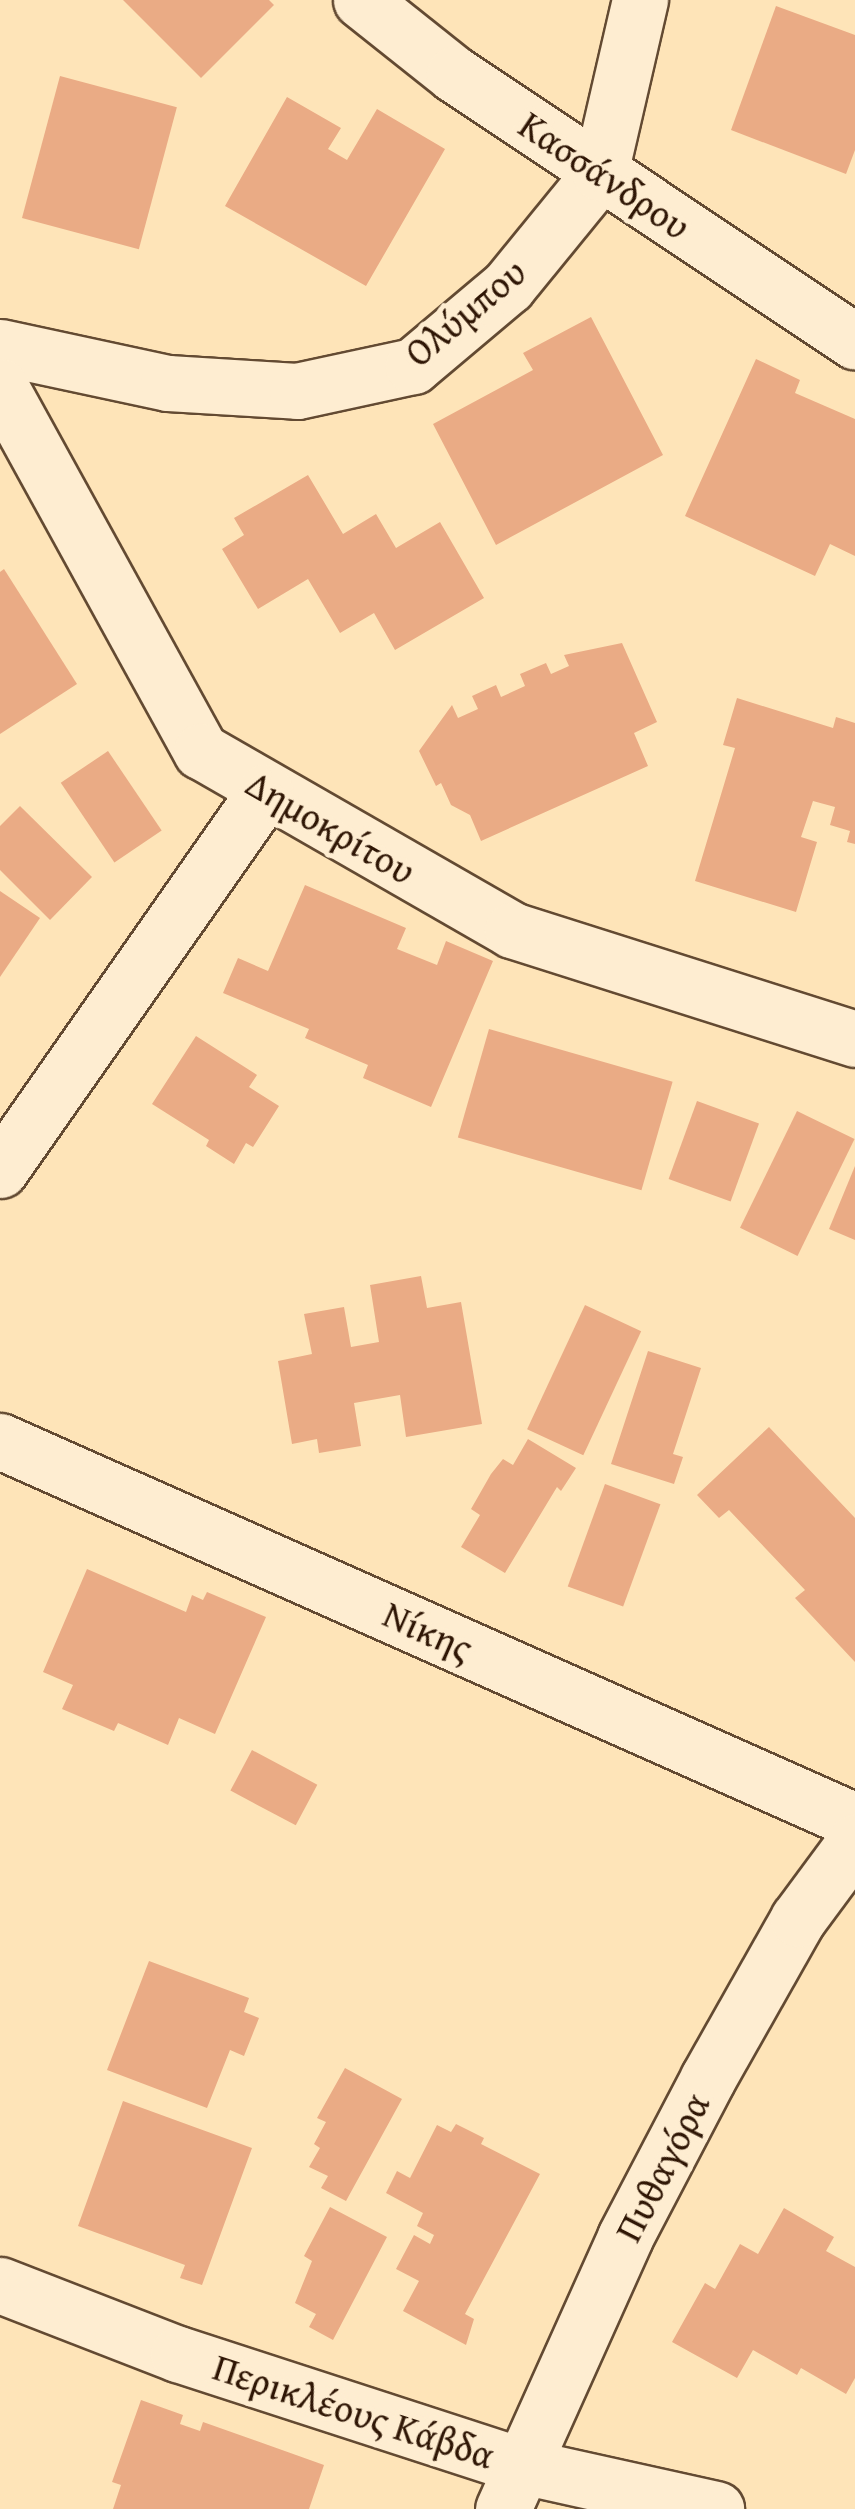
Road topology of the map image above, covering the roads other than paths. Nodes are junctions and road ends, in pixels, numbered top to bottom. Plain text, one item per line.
1 (361, 0) edge
2 (640, 0) edge
3 (600, 173) junction
4 (855, 341) edge
5 (0, 347) edge
6 (0, 386) edge
7 (265, 791) junction
8 (855, 1039) edge
9 (0, 1170) edge
10 (0, 1442) edge
11 (855, 1821) edge
12 (855, 1842) edge
13 (0, 2285) edge
14 (512, 2488) edge
15 (716, 2509) edge

1 - 3 street, Κασσάνδρου
2 - 3 street, Ολύμπου
3 - 4 street, Κασσάνδρου
3 - 5 street, Ολύμπου
6 - 7 street, Δημοκρίτου
7 - 8 street, Δημοκρίτου
7 - 9 street
10 - 11 street, Νίκης
12 - 14 street, Πυθαγόρα
13 - 14 street, Περικλέους Κάβδα
14 - 15 street, Περικλέους Κάβδα

